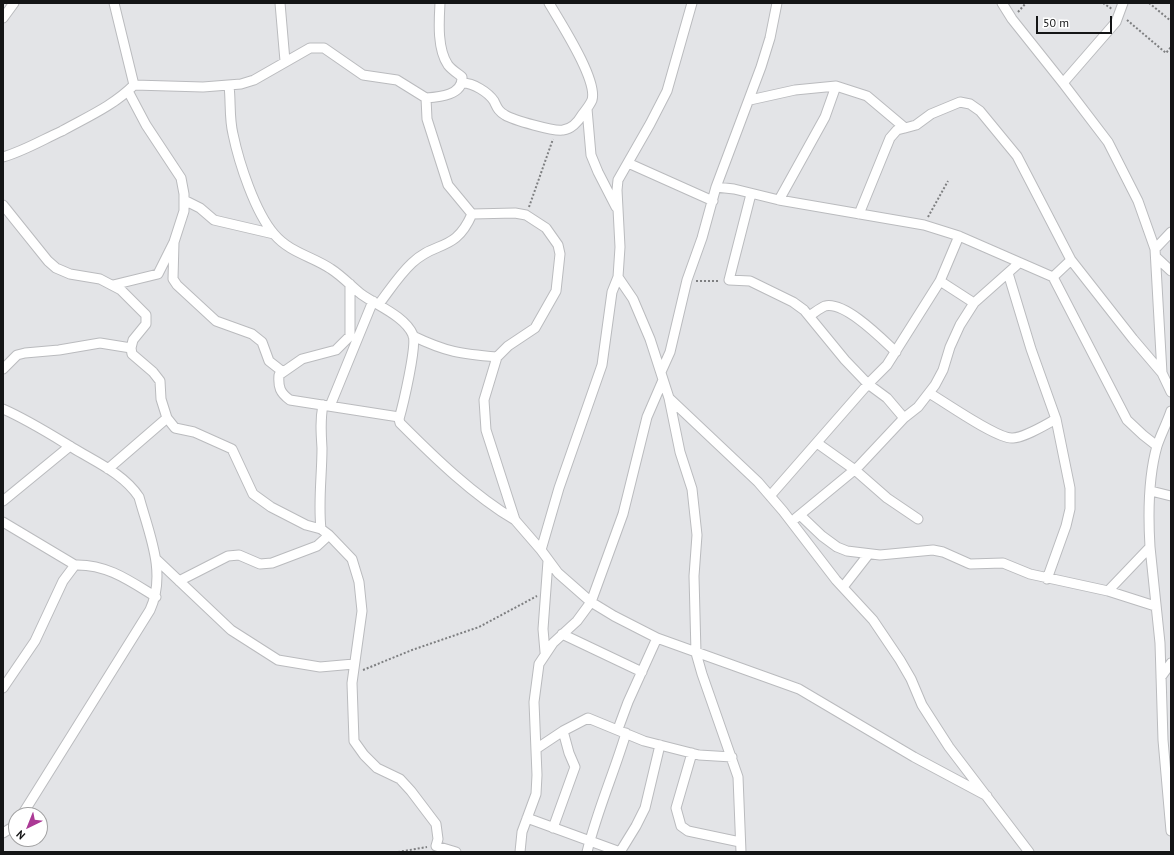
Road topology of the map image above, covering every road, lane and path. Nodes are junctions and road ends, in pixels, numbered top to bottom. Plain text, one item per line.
1 (14, 3) edge
2 (114, 3) edge
3 (280, 3) edge
4 (440, 3) edge
5 (549, 3) edge
6 (692, 3) edge
7 (777, 3) edge
8 (1002, 3) edge
9 (1103, 3) edge
10 (1123, 3) edge
11 (1149, 3) edge
12 (1120, 14) junction
13 (3, 18) edge
14 (1171, 21) edge
15 (1171, 47) edge
16 (285, 61) junction
17 (1063, 82) junction
18 (463, 83) junction
19 (229, 86) junction
20 (836, 86) junction
21 (131, 88) junction
22 (426, 98) junction
23 (750, 100) junction
24 (586, 109) junction
25 (905, 128) junction
26 (556, 130) junction
27 (3, 157) edge
28 (628, 163) junction
29 (948, 181) dead end
30 (716, 187) junction
31 (751, 194) junction
32 (184, 200) junction
33 (779, 200) junction
34 (713, 201) junction
35 (3, 205) edge
36 (617, 208) junction
37 (472, 214) junction
38 (859, 214) junction
39 (526, 215) junction
40 (924, 225) junction
41 (1171, 232) edge
42 (274, 234) junction
43 (959, 236) junction
44 (174, 242) junction
45 (1155, 253) junction
46 (1071, 260) junction
47 (1019, 263) junction
48 (1171, 270) edge
49 (1008, 273) junction
50 (618, 277) junction
51 (1053, 277) junction
52 (687, 280) junction
53 (729, 280) junction
54 (940, 281) junction
55 (350, 284) junction
56 (113, 285) junction
57 (376, 303) junction
58 (974, 303) junction
59 (809, 316) junction
60 (413, 336) junction
61 (131, 348) junction
62 (896, 352) junction
63 (497, 357) junction
64 (3, 369) edge
65 (284, 372) junction
66 (1162, 373) junction
67 (662, 376) junction
68 (868, 384) junction
69 (1171, 392) edge
70 (929, 393) junction
71 (669, 398) junction
72 (326, 405) junction
73 (3, 408) edge
74 (1171, 411) edge
75 (399, 417) junction
76 (167, 418) junction
77 (904, 418) junction
78 (1056, 419) junction
79 (817, 443) junction
80 (70, 446) junction
81 (1157, 446) junction
82 (108, 469) junction
83 (855, 470) junction
84 (1151, 491) junction
85 (770, 496) junction
86 (1171, 496) edge
87 (3, 501) edge
88 (800, 515) junction
89 (918, 519) dead end
90 (515, 520) junction
91 (3, 522) edge
92 (790, 522) junction
93 (321, 529) junction
94 (329, 535) junction
95 (1150, 547) junction
96 (541, 550) junction
97 (868, 555) junction
98 (156, 559) junction
99 (548, 561) junction
100 (75, 565) junction
101 (1047, 579) junction
102 (180, 581) junction
103 (843, 588) junction
104 (1108, 591) junction
105 (544, 592) junction
106 (156, 597) junction
107 (591, 602) junction
108 (1155, 606) junction
109 (562, 634) junction
110 (657, 638) junction
111 (545, 652) junction
112 (696, 653) junction
113 (1171, 663) edge
114 (353, 669) junction
115 (642, 672) junction
116 (1161, 677) junction
117 (3, 688) edge
118 (563, 731) junction
119 (622, 731) junction
120 (660, 745) junction
121 (536, 749) junction
122 (692, 753) junction
123 (732, 758) junction
124 (987, 796) junction
125 (27, 807) edge
126 (527, 818) junction
127 (553, 828) junction
128 (1171, 831) edge
129 (590, 842) junction
130 (740, 842) junction
131 (436, 846) junction
132 (398, 852) edge
133 (456, 852) edge
134 (520, 852) edge
135 (587, 852) edge
136 (620, 852) edge
137 (741, 852) edge
138 (1029, 852) edge

1 - 13 street
2 - 21 street
3 - 16 street
4 - 18 street
5 - 24 street
6 - 28 street
7 - 23 street
8 - 17 street
9 - 12 path
10 - 12 street
11 - 14 path
12 - 15 path
12 - 17 street
16 - 19 street
16 - 22 street
17 - 45 street
18 - 22 street
18 - 26 street
19 - 21 street
19 - 42 street
20 - 23 street
20 - 25 street
20 - 33 street
21 - 27 street
21 - 32 street
22 - 37 street
23 - 30 street
24 - 26 street
24 - 36 street
25 - 38 street
25 - 46 street
26 - 39 path
28 - 34 street
28 - 36 street
29 - 40 path
30 - 31 street
30 - 34 street
31 - 33 street
31 - 53 street
32 - 42 street
32 - 44 street
33 - 38 street
34 - 52 street
35 - 56 street
36 - 50 street
37 - 39 street
37 - 57 street
38 - 40 street
39 - 63 street
40 - 43 street
41 - 45 street
42 - 55 street
43 - 47 street
43 - 54 street
44 - 56 street
44 - 65 street
45 - 48 street
45 - 66 street
46 - 51 street
46 - 66 street
47 - 49 street
47 - 51 street
49 - 58 street
49 - 78 street
50 - 67 street
50 - 96 street
51 - 81 street
52 - 53 path
52 - 67 street
53 - 59 street
54 - 58 street
54 - 62 street
55 - 57 street
55 - 65 street
56 - 61 street
57 - 60 street
57 - 72 street
58 - 70 street
59 - 62 street
59 - 68 street
60 - 63 street
60 - 75 street
61 - 64 street
61 - 76 street
62 - 68 street
63 - 90 street
65 - 72 street
66 - 69 street
67 - 71 street
67 - 107 street
68 - 77 street
68 - 79 street
70 - 77 street
70 - 78 street
71 - 85 street
71 - 112 street
72 - 75 street
72 - 93 street
73 - 80 street
74 - 81 street
75 - 90 street
76 - 82 street
76 - 93 street
77 - 83 street
78 - 101 street
79 - 83 street
79 - 85 street
80 - 82 street
80 - 87 street
81 - 84 street
82 - 98 street
83 - 88 street
83 - 89 street
84 - 86 street
84 - 95 street
85 - 92 street
88 - 92 street
88 - 97 street
90 - 96 street
91 - 100 street
92 - 103 street
93 - 94 street
94 - 102 street
94 - 114 street
95 - 104 street
95 - 108 street
96 - 99 street
97 - 101 street
97 - 103 street
98 - 102 street
98 - 106 street
99 - 105 street
99 - 107 street
100 - 106 street
100 - 117 street
101 - 104 street
102 - 114 street
103 - 124 street
104 - 108 street
105 - 111 street
105 - 114 path
106 - 125 street
107 - 109 street
107 - 110 street
108 - 116 street
109 - 111 street
109 - 115 street
110 - 112 street
110 - 115 street
111 - 121 street
112 - 123 street
112 - 124 street
113 - 116 street
114 - 131 street
115 - 119 street
116 - 128 street
118 - 119 street
118 - 121 street
118 - 127 street
119 - 120 street
119 - 129 street
120 - 122 street
120 - 136 street
121 - 126 street
122 - 123 street
122 - 130 street
123 - 130 street
124 - 138 street
126 - 127 street
126 - 134 street
127 - 129 street
129 - 135 street
129 - 136 street
130 - 137 street
131 - 132 path
131 - 133 street

